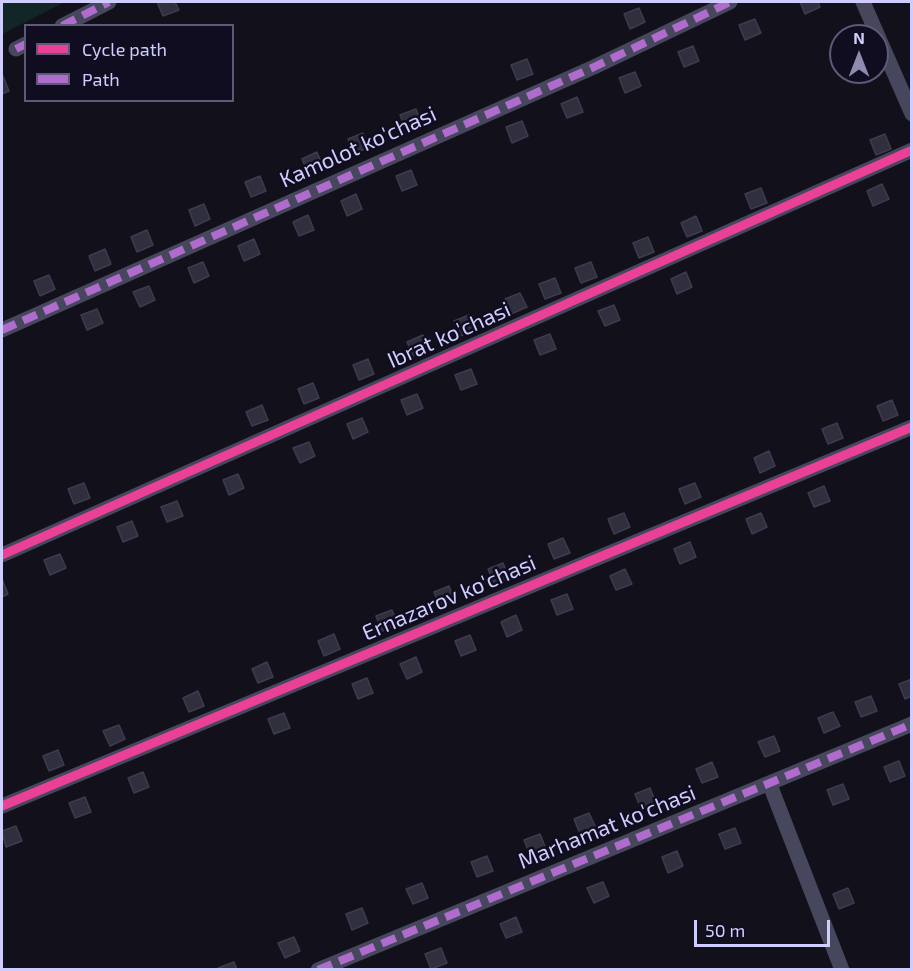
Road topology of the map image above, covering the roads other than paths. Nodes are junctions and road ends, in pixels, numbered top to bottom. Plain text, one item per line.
1 (109, 2) edge
2 (730, 2) edge
3 (862, 2) edge
4 (67, 24) edge
5 (912, 114) edge
6 (912, 150) edge
7 (2, 330) edge
8 (912, 426) edge
9 (2, 555) edge
10 (912, 724) edge
11 (770, 785) junction
12 (2, 806) edge
13 (318, 969) edge
14 (842, 969) edge

1 - 4 street
2 - 7 street, Kamolot ko'chasi
3 - 5 street
6 - 9 street, Ibrat ko'chasi
8 - 12 street, Ernazarov ko'chasi
10 - 11 street, Marhamat ko'chasi
11 - 13 street, Marhamat ko'chasi
11 - 14 street

